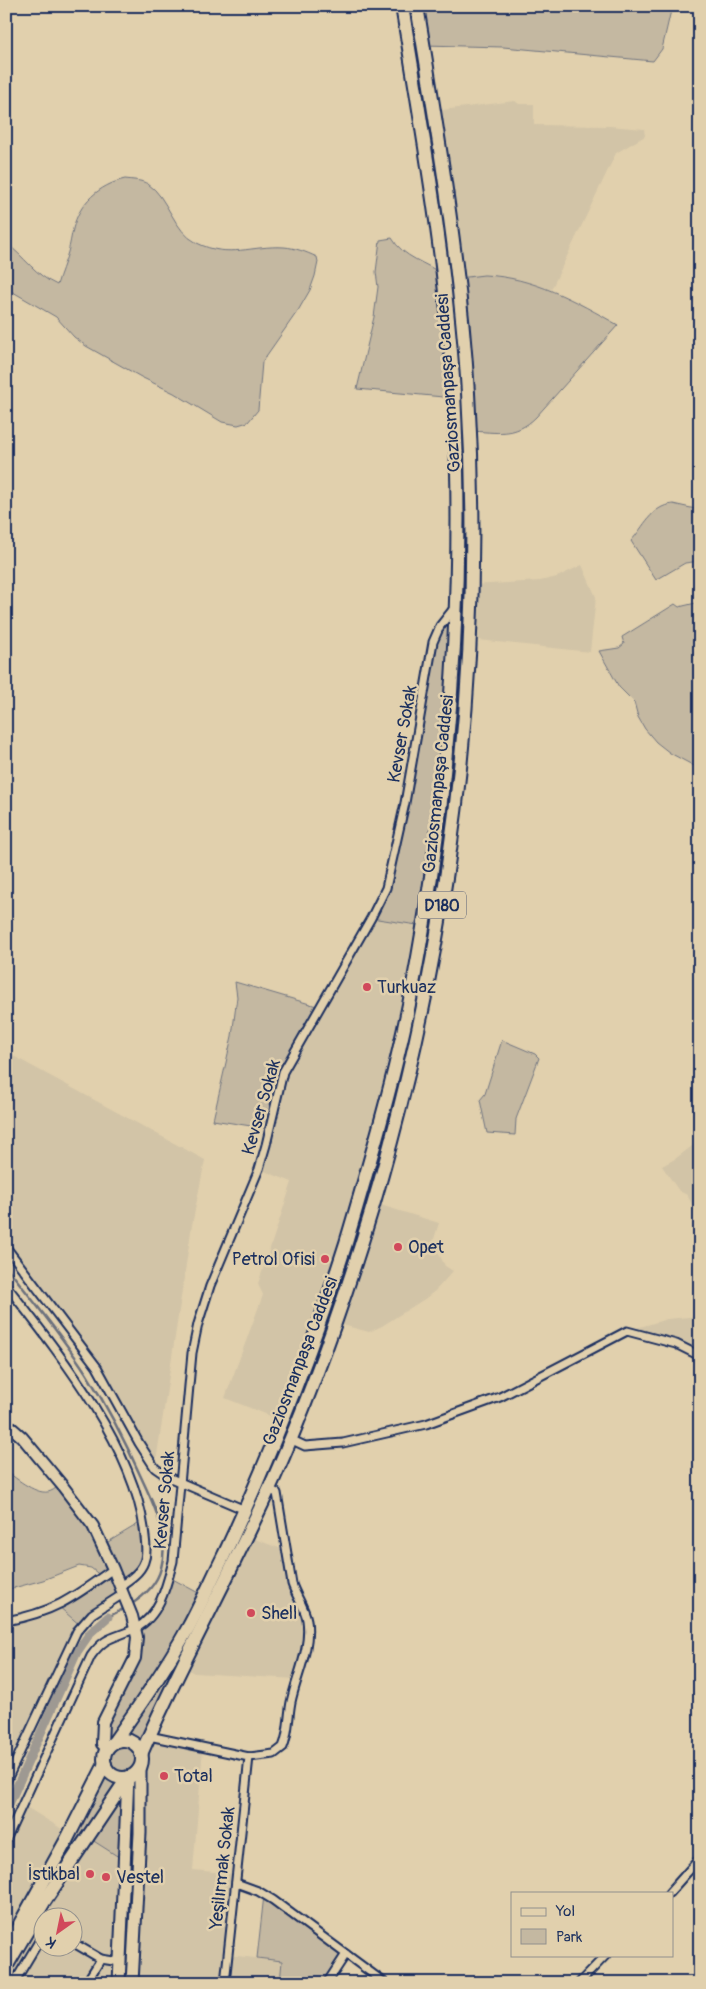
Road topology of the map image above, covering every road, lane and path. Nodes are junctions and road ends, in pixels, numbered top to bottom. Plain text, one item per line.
1 (402, 6) edge
2 (417, 6) edge
3 (456, 606) junction
4 (6, 1247) edge
5 (6, 1286) edge
6 (700, 1356) edge
7 (6, 1423) edge
8 (290, 1439) junction
9 (180, 1482) junction
10 (269, 1489) junction
11 (245, 1510) junction
12 (113, 1568) junction
13 (123, 1593) junction
14 (6, 1621) edge
15 (136, 1628) junction
16 (149, 1736) junction
17 (111, 1745) junction
18 (141, 1754) junction
19 (250, 1757) junction
20 (105, 1764) junction
21 (140, 1768) junction
22 (128, 1777) junction
23 (6, 1782) edge
24 (6, 1840) edge
25 (700, 1858) edge
26 (236, 1883) junction
27 (671, 1892) edge
28 (47, 1906) edge
29 (32, 1930) edge
30 (82, 1948) edge
31 (6, 1949) edge
32 (32, 1953) edge
33 (346, 1954) junction
34 (605, 1956) edge
35 (101, 1959) junction
36 (120, 1962) junction
37 (6, 1967) edge
38 (132, 1982) edge
39 (14, 1983) edge
40 (86, 1983) edge
41 (119, 1983) edge
42 (158, 1983) edge
43 (225, 1983) edge
44 (327, 1983) edge
45 (385, 1983) edge
46 (579, 1983) edge

1 - 3 highway, Gaziosmanpaşa Caddesi / D180
2 - 8 highway, Gaziosmanpaşa Caddesi / D180
3 - 9 street, Kevser Sokak
3 - 11 highway, Gaziosmanpaşa Caddesi / D180
4 - 9 street
5 - 13 street
6 - 8 street
7 - 12 street
8 - 10 highway, Gaziosmanpaşa Caddesi / D180
9 - 11 street
9 - 15 street, Kevser Sokak
10 - 16 highway, Gaziosmanpaşa Caddesi / D180
10 - 19 street
11 - 17 highway, Gaziosmanpaşa Caddesi / D180
12 - 13 street
12 - 14 street
13 - 15 street
13 - 23 street
15 - 17 street
15 - 24 street
16 - 18 highway, Gaziosmanpaşa Caddesi / D180
16 - 19 street
17 - 18 highway
17 - 20 highway, Gaziosmanpaşa Caddesi
18 - 21 highway, Gaziosmanpaşa Caddesi
19 - 26 street, Yeşilırmak Sokak
20 - 22 highway
20 - 31 highway, Gaziosmanpaşa Caddesi
21 - 22 highway
21 - 38 main road, Gaziosmanpaşa Caddesi
22 - 28 highway
22 - 36 main road
25 - 27 street
26 - 33 street
26 - 43 street, Yeşilırmak Sokak
29 - 37 highway
30 - 35 street
32 - 39 street
33 - 44 street
33 - 45 street
34 - 46 street
35 - 36 street
35 - 40 street
36 - 41 main road
38 - 42 street

